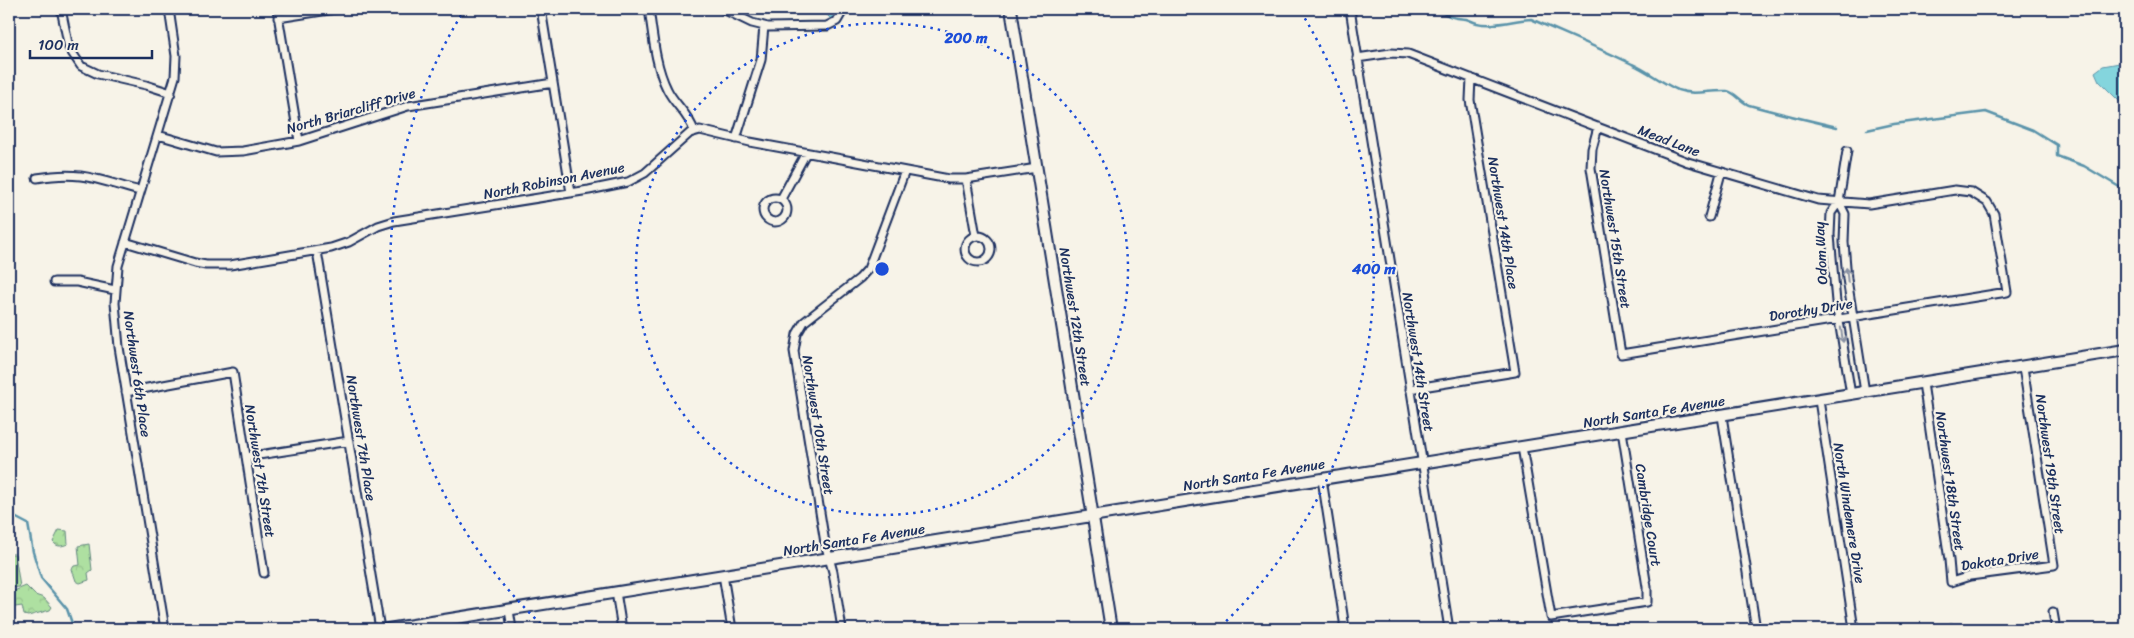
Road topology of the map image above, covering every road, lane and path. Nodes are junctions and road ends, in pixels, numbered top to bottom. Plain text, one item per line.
1 (61, 9) edge
2 (169, 9) edge
3 (277, 9) edge
4 (336, 9) edge
5 (541, 9) edge
6 (649, 9) edge
7 (723, 9) edge
8 (844, 9) edge
9 (1010, 9) edge
10 (1350, 9) edge
11 (278, 18) junction
12 (764, 26) junction
13 (1357, 58) junction
14 (1471, 78) junction
15 (553, 83) junction
16 (171, 93) junction
17 (1598, 127) junction
18 (694, 131) junction
19 (158, 135) junction
20 (736, 139) junction
21 (299, 141) junction
22 (1846, 151) dead end
23 (806, 153) junction
24 (1037, 168) junction
25 (905, 171) junction
26 (1721, 172) junction
27 (37, 178) dead end
28 (966, 179) junction
29 (140, 191) junction
30 (571, 193) junction
31 (781, 199) dead end
32 (1839, 202) junction
33 (1708, 217) dead end
34 (976, 236) dead end
35 (125, 242) junction
36 (317, 251) junction
37 (54, 282) dead end
38 (115, 290) junction
39 (2007, 292) joint
40 (1853, 316) junction
41 (1839, 318) junction
42 (2125, 350) edge
43 (1621, 354) joint
44 (2023, 367) junction
45 (1923, 383) junction
46 (1410, 389) junction
47 (126, 392) junction
48 (1865, 392) junction
49 (1851, 395) junction
50 (1819, 400) junction
51 (1722, 416) junction
52 (1622, 431) junction
53 (349, 441) junction
54 (1522, 447) junction
55 (246, 457) junction
56 (1422, 462) junction
57 (1322, 479) junction
58 (1093, 515) junction
59 (829, 558) junction
60 (2054, 565) joint
61 (264, 573) dead end
62 (724, 575) junction
63 (1950, 582) joint
64 (616, 592) junction
65 (509, 610) junction
66 (2053, 612) dead end
67 (401, 628) edge
68 (165, 629) edge
69 (380, 629) edge
70 (388, 629) edge
71 (512, 629) edge
72 (622, 629) edge
73 (732, 629) edge
74 (842, 629) edge
75 (1111, 629) edge
76 (1344, 629) edge
77 (1449, 629) edge
78 (1756, 629) edge
79 (1854, 629) edge
80 (2056, 629) edge

1 - 16 street
2 - 16 street, Northwest 6th Place
3 - 11 street
4 - 11 street
5 - 15 street
6 - 18 street
7 - 12 street
8 - 12 street
9 - 24 main road, Northwest 12th Street
10 - 13 street, Northwest 14th Street
11 - 21 street
12 - 20 street
13 - 14 street, Mead Lane
13 - 46 street, Northwest 14th Street
14 - 17 street, Mead Lane
14 - 46 street, Northwest 14th Place
15 - 21 street, North Briarcliff Drive
15 - 30 street
16 - 19 street, Northwest 6th Place
17 - 26 street, Mead Lane
17 - 43 street, Northwest 15th Street
18 - 20 street
18 - 30 street, North Robinson Avenue
19 - 21 street, North Briarcliff Drive
19 - 29 street, Northwest 6th Place
20 - 23 street
22 - 32 street, Odom Way
23 - 25 street
23 - 31 street
24 - 28 street
24 - 58 main road, Northwest 12th Street
25 - 28 street
25 - 59 street, Northwest 10th Street
26 - 32 street, Mead Lane
26 - 33 street
27 - 29 street
28 - 34 street
29 - 35 street, Northwest 6th Place
30 - 36 street, North Robinson Avenue
32 - 39 street, Mead Lane
40 -> 32 street, Odom Way
32 - 41 street, Odom Way
35 - 36 street, North Robinson Avenue
35 - 38 street, Northwest 6th Place
36 - 53 street, Northwest 7th Place
37 - 38 street
38 - 47 street, Northwest 6th Place
39 - 40 street, Dorothy Drive
40 - 41 street, Dorothy Drive
40 - 48 street, Odom Way
41 - 43 street, Dorothy Drive
41 -> 49 street, Odom Way
42 - 44 main road, North Santa Fe Avenue
44 - 45 main road, North Santa Fe Avenue
44 - 60 street, Northwest 19th Street
45 - 48 main road, North Santa Fe Avenue
45 - 63 street, Northwest 18th Street
46 - 56 street, Northwest 14th Street
47 - 55 street, Northwest 7th Street
47 - 68 street, Northwest 6th Place
48 - 49 main road, North Santa Fe Avenue
49 - 50 main road, North Santa Fe Avenue
50 - 51 main road, North Santa Fe Avenue
50 - 79 street, North Windemere Drive
51 - 52 main road, North Santa Fe Avenue
51 - 78 street
52 - 54 main road, North Santa Fe Avenue
52 - 54 street, Cambridge Court
53 - 55 street
53 - 69 street, Northwest 7th Place
54 - 56 main road, North Santa Fe Avenue
55 - 61 street, Northwest 7th Street
56 - 57 main road, North Santa Fe Avenue
56 - 77 street, Northwest 14th Street
57 - 58 main road, North Santa Fe Avenue
57 - 76 street
58 - 59 main road, North Santa Fe Avenue
58 - 75 main road, Northwest 12th Street
59 - 62 main road, North Santa Fe Avenue
59 - 74 street, Northwest 10th Street
60 - 63 street, Dakota Drive
62 - 64 main road, North Santa Fe Avenue
62 - 73 street
64 - 65 main road, North Santa Fe Avenue
64 - 72 street
65 - 67 main road, North Santa Fe Avenue
65 - 71 street
66 - 80 street
67 - 70 main road, North Santa Fe Avenue

